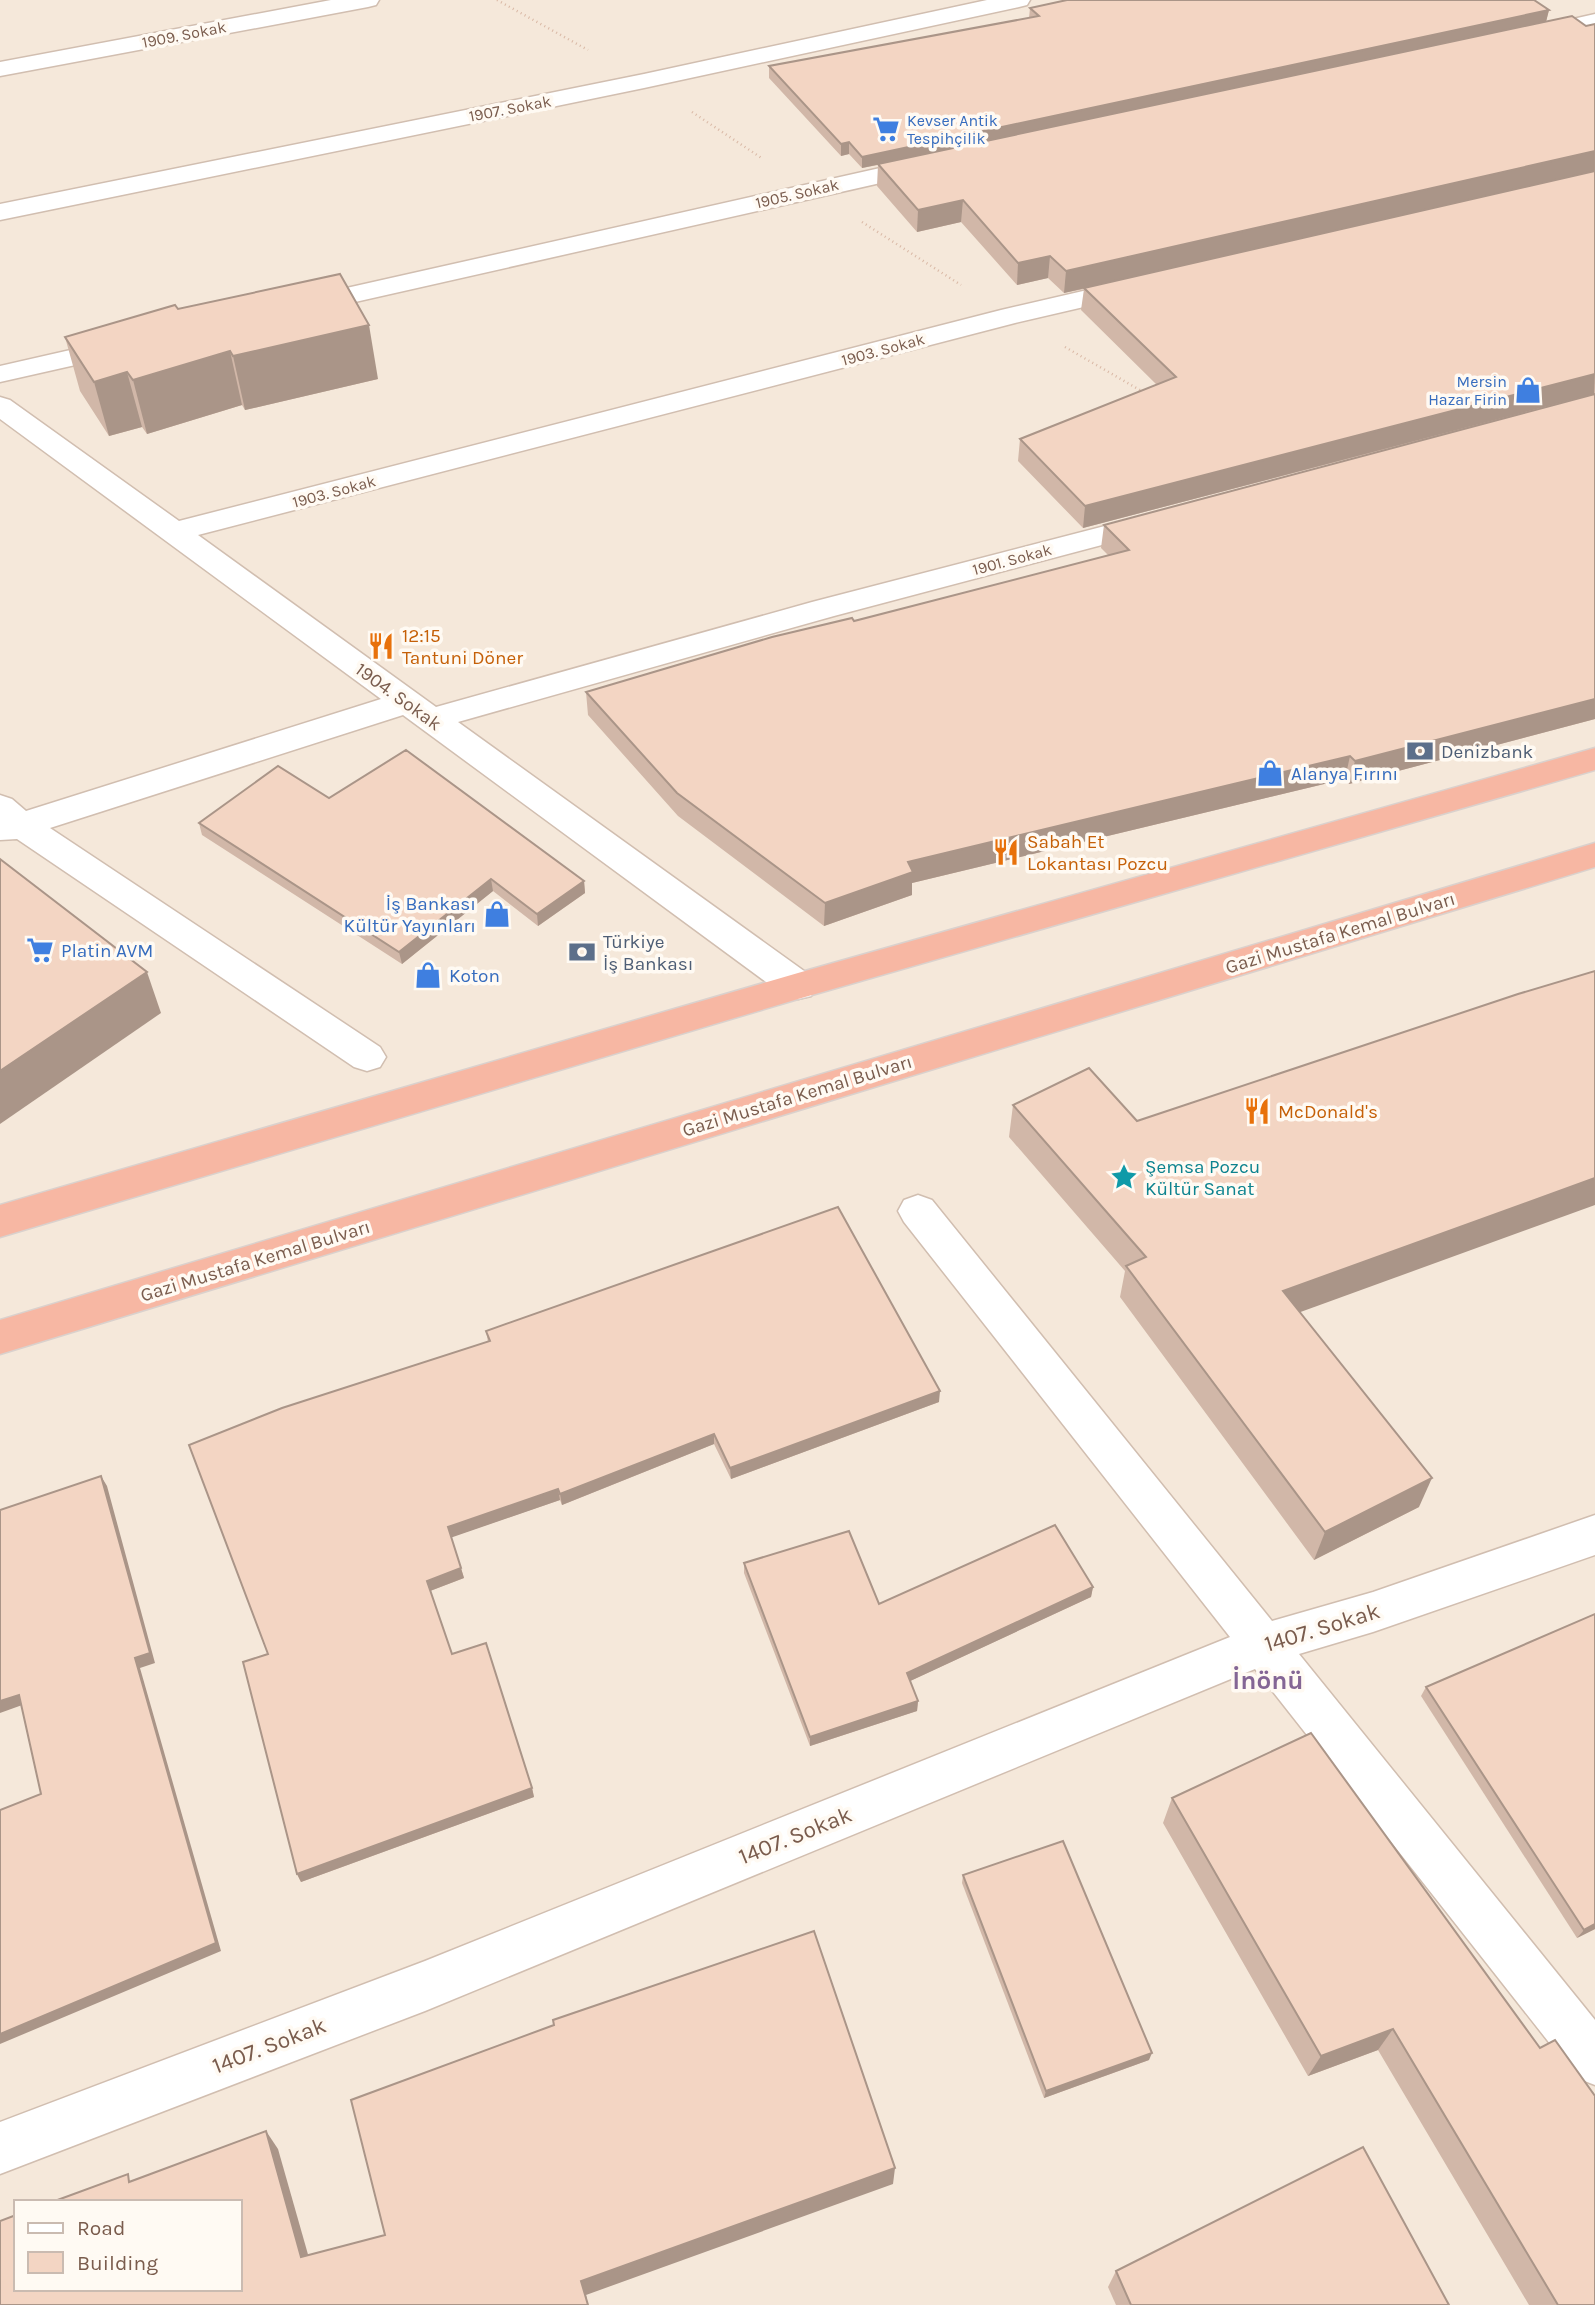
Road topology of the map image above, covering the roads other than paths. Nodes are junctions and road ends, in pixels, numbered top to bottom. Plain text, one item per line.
1 (368, 0) edge
2 (1019, 0) edge
3 (1595, 21) edge
4 (1514, 38) edge
5 (0, 69) edge
6 (946, 161) edge
7 (0, 212) edge
8 (1160, 281) edge
9 (284, 310) edge
10 (149, 340) edge
11 (0, 374) edge
12 (0, 406) edge
13 (1182, 515) edge
14 (174, 533) junction
15 (419, 711) junction
16 (1595, 759) edge
17 (7, 821) edge
18 (1595, 855) edge
19 (798, 986) junction
20 (367, 1057) dead end
21 (918, 1211) dead end
22 (0, 1221) edge
23 (0, 1337) edge
24 (1595, 1535) edge
25 (1264, 1644) junction
26 (1595, 2060) edge
27 (0, 2148) edge

1 - 5 street, 1909. Sokak
2 - 7 street, 1907. Sokak
3 - 4 street
6 - 9 street, 1905. Sokak
8 - 14 street, 1903. Sokak
10 - 11 street
12 - 14 street, 1904. Sokak
13 - 15 street, 1901. Sokak
14 - 15 street, 1904. Sokak
15 - 17 street, 1901. Sokak
15 - 19 street, 1904. Sokak
16 - 19 highway
17 - 20 street
18 - 23 highway, Gazi Mustafa Kemal Bulvarı
19 - 22 highway
21 - 25 street
24 - 25 street, 1407. Sokak
25 - 26 street
25 - 27 street, 1407. Sokak

